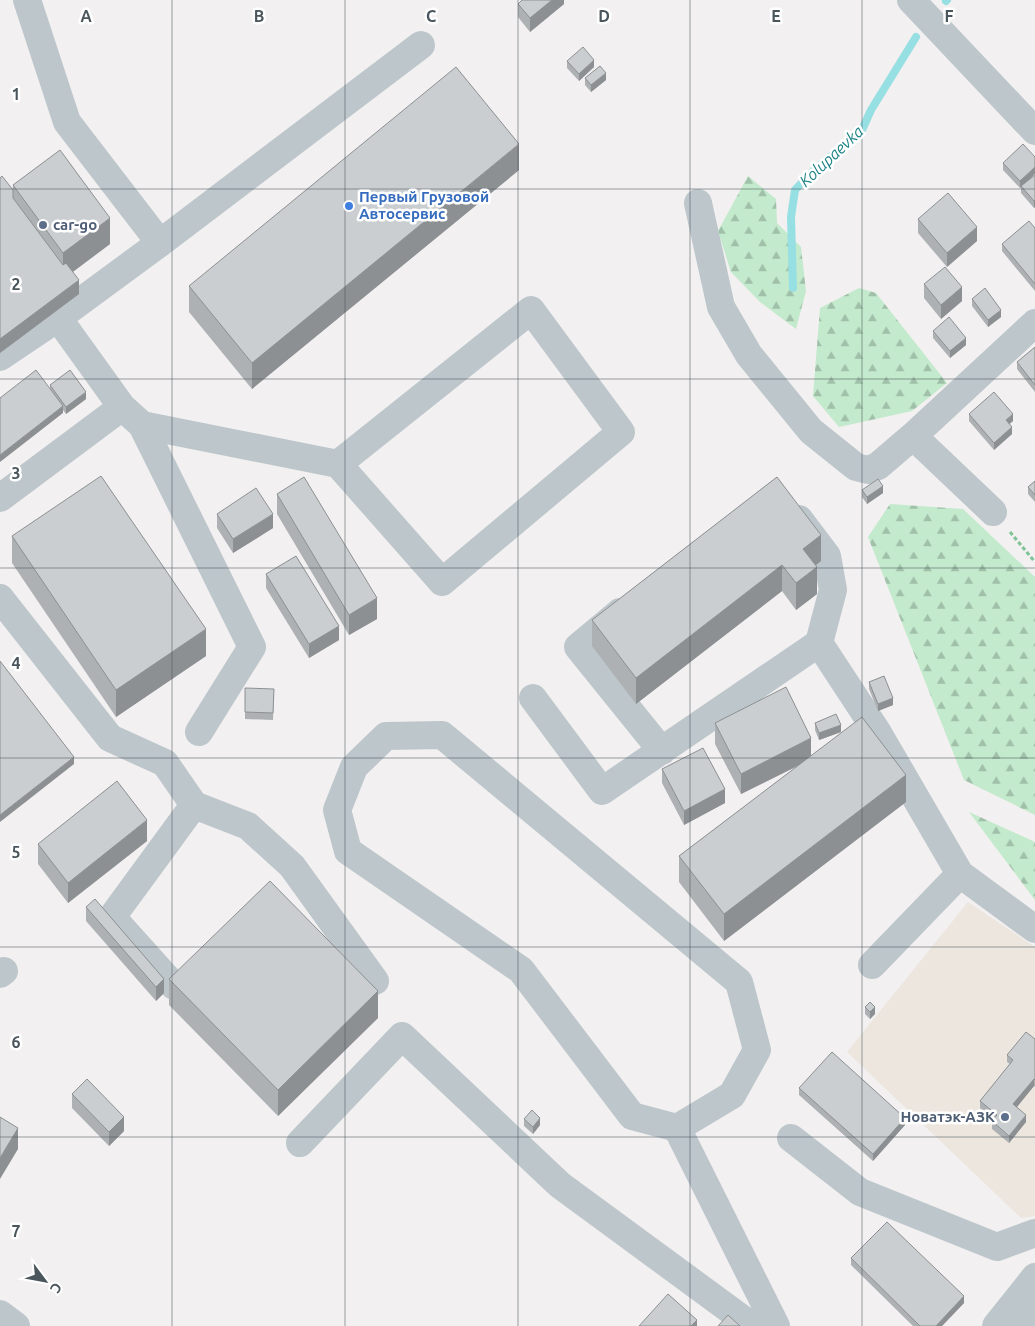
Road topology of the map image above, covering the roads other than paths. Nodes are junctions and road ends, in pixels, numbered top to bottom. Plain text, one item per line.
1 (27, 0) edge
2 (912, 0) edge
3 (421, 44) dead end
4 (1035, 131) edge
5 (698, 203) dead end
6 (160, 243) junction
7 (58, 318) junction
8 (1035, 323) edge
9 (0, 358) edge
10 (122, 407) junction
11 (142, 425) junction
12 (913, 436) junction
13 (338, 464) junction
14 (0, 498) edge
15 (784, 499) edge
16 (993, 512) road end
17 (643, 594) edge
18 (0, 598) edge
19 (819, 643) junction
20 (533, 698) dead end
21 (199, 732) dead end
22 (662, 751) junction
23 (194, 805) junction
24 (960, 874) junction
25 (1035, 929) edge
26 (872, 965) dead end
27 (375, 981) dead end
28 (174, 986) edge
29 (677, 1128) junction
30 (791, 1138) dead end
31 (300, 1143) dead end
32 (1035, 1233) edge
33 (1035, 1277) edge
34 (0, 1314) edge
35 (16, 1326) edge
36 (752, 1326) edge
37 (776, 1326) edge
38 (996, 1326) edge

1 - 6 street
2 - 4 street
3 - 6 street
5 - 12 street
6 - 7 street
7 - 9 street
7 - 10 street
8 - 12 street
10 - 11 street
10 - 14 street
11 - 13 street
11 - 21 street
12 - 16 street
13 - 13 street
15 - 19 street
17 - 22 street
18 - 23 street
19 - 22 street
19 - 24 street
20 - 22 street
23 - 27 street
23 - 28 street
24 - 25 street
24 - 26 street
29 - 29 street
29 - 37 street
30 - 32 street
31 - 36 street
33 - 38 street
34 - 35 street

